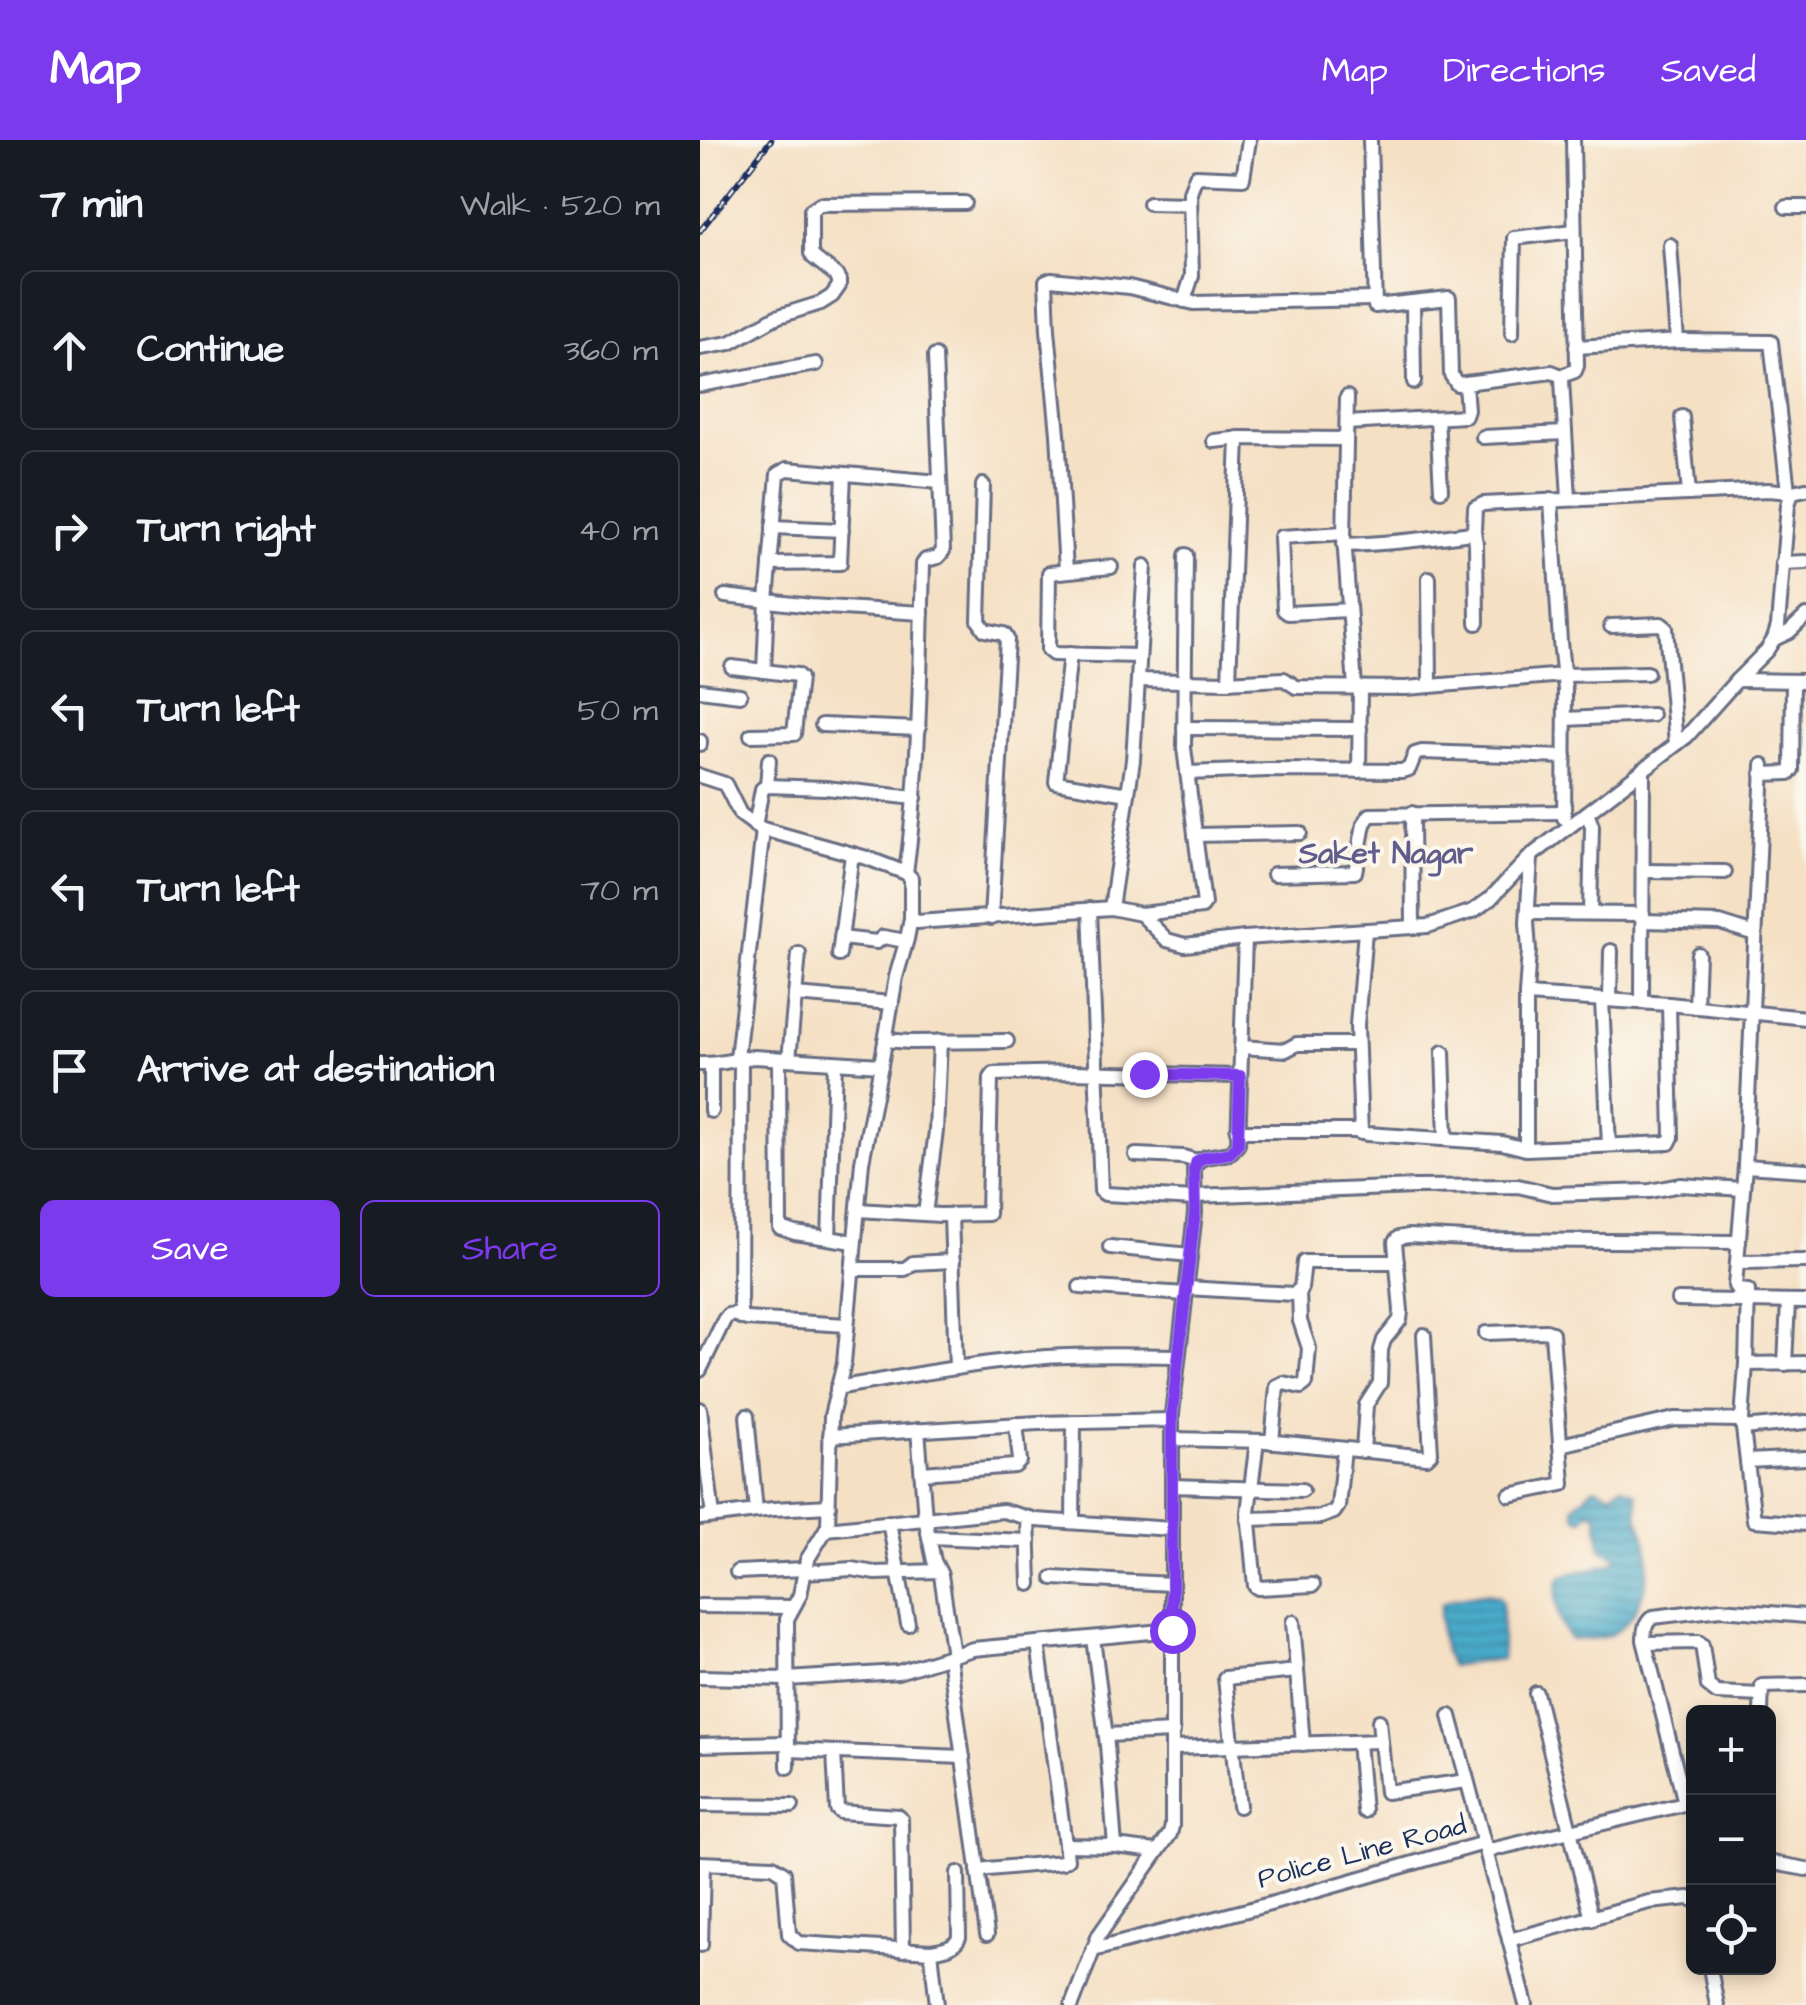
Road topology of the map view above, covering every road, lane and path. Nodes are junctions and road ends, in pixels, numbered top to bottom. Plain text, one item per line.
1 (1249, 140) edge
2 (1370, 140) edge
3 (1573, 140) edge
4 (965, 203) dead end
5 (1148, 204) dead end
6 (1190, 204) junction
7 (1786, 207) dead end
8 (1806, 207) edge
9 (1574, 231) junction
10 (1670, 245) dead end
11 (1373, 299) junction
12 (1184, 302) junction
13 (1413, 302) junction
14 (1512, 333) dead end
15 (1676, 342) junction
16 (1576, 347) junction
17 (700, 348) edge
18 (935, 356) dead end
19 (816, 364) dead end
20 (1562, 376) junction
21 (1414, 382) dead end
22 (1465, 384) junction
23 (700, 385) edge
24 (1348, 397) dead end
25 (1682, 417) dead end
26 (1437, 418) junction
27 (1347, 422) junction
28 (1565, 433) junction
29 (1483, 437) dead end
30 (1238, 438) junction
31 (1346, 439) junction
32 (1214, 441) dead end
33 (844, 474) junction
34 (940, 482) junction
35 (983, 484) dead end
36 (1442, 490) dead end
37 (1795, 491) edge
38 (1689, 494) junction
39 (1551, 500) junction
40 (1569, 500) junction
41 (774, 527) junction
42 (842, 530) junction
43 (1474, 531) junction
44 (1344, 539) junction
45 (1186, 555) dead end
46 (1806, 562) edge
47 (1782, 563) junction
48 (770, 564) junction
49 (1145, 566) dead end
50 (1110, 567) dead end
51 (1066, 571) junction
52 (1429, 578) dead end
53 (725, 596) dead end
54 (768, 601) junction
55 (1349, 610) junction
56 (922, 613) junction
57 (1806, 616) edge
58 (1477, 622) dead end
59 (1611, 626) dead end
60 (1774, 640) junction
61 (1070, 654) junction
62 (1140, 656) junction
63 (732, 667) dead end
64 (764, 671) junction
65 (1647, 673) dead end
66 (1564, 675) junction
67 (1139, 680) junction
68 (1737, 680) junction
69 (1183, 681) junction
70 (1799, 681) edge
71 (1229, 682) junction
72 (1430, 685) junction
73 (1358, 687) junction
74 (700, 690) edge
75 (740, 695) dead end
76 (1652, 716) dead end
77 (1565, 719) junction
78 (822, 725) dead end
79 (1184, 728) junction
80 (919, 729) junction
81 (1360, 729) junction
82 (750, 735) dead end
83 (1676, 744) junction
84 (1565, 758) junction
85 (769, 760) dead end
86 (1643, 770) junction
87 (1359, 771) junction
88 (1187, 773) junction
89 (700, 776) edge
90 (766, 786) junction
91 (1128, 794) junction
92 (915, 798) junction
93 (1564, 812) junction
94 (1587, 813) junction
95 (1412, 814) junction
96 (759, 828) junction
97 (1564, 831) junction
98 (1300, 833) dead end
99 (1195, 835) junction
100 (852, 854) junction
101 (1531, 856) junction
102 (1643, 872) junction
103 (1724, 872) dead end
104 (906, 873) junction
105 (1274, 874) dead end
106 (1111, 908) junction
107 (1090, 910) junction
108 (1528, 913) junction
109 (1590, 913) junction
110 (1142, 914) junction
111 (910, 918) junction
112 (991, 918) junction
113 (1643, 918) junction
114 (1413, 927) junction
115 (1364, 931) junction
116 (1755, 934) junction
117 (841, 938) junction
118 (1246, 938) junction
119 (906, 941) junction
120 (1610, 951) dead end
121 (799, 954) dead end
122 (839, 954) dead end
123 (1698, 954) dead end
124 (795, 995) junction
125 (1526, 995) junction
126 (1606, 1000) junction
127 (1642, 1002) junction
128 (892, 1003) junction
129 (1670, 1004) junction
130 (1696, 1007) junction
131 (1752, 1013) junction
132 (1806, 1018) edge
133 (885, 1040) junction
134 (940, 1041) junction
135 (1007, 1041) dead end
136 (1357, 1044) junction
137 (1241, 1048) junction
138 (1443, 1052) dead end
139 (739, 1058) junction
140 (784, 1059) junction
141 (835, 1063) junction
142 (705, 1064) edge
143 (881, 1065) junction
144 (1098, 1073) junction
145 (1240, 1076) junction
146 (710, 1111) dead end
147 (1237, 1131) junction
148 (1361, 1133) junction
149 (1446, 1138) junction
150 (1609, 1145) junction
151 (1526, 1149) junction
152 (1136, 1155) dead end
153 (1197, 1161) junction
154 (1745, 1166) junction
155 (1806, 1170) edge
156 (1743, 1189) junction
157 (1196, 1198) junction
158 (858, 1210) junction
159 (924, 1214) junction
160 (952, 1215) junction
161 (829, 1238) junction
162 (854, 1242) junction
163 (1739, 1242) junction
164 (1110, 1247) dead end
165 (1190, 1254) junction
166 (953, 1261) junction
167 (1806, 1261) edge
168 (1397, 1262) junction
169 (1737, 1262) junction
170 (852, 1269) junction
171 (1080, 1287) dead end
172 (1186, 1291) junction
173 (1298, 1292) junction
174 (1678, 1300) dead end
175 (1748, 1301) junction
176 (1788, 1302) junction
177 (1806, 1302) edge
178 (738, 1313) junction
179 (847, 1325) junction
180 (1486, 1333) dead end
181 (1424, 1335) dead end
182 (1178, 1356) junction
183 (1806, 1363) edge
184 (1746, 1364) junction
185 (1786, 1364) junction
186 (956, 1368) junction
187 (700, 1370) edge
188 (837, 1388) junction
189 (700, 1409) edge
190 (747, 1416) dead end
191 (1172, 1420) junction
192 (1074, 1422) junction
193 (1806, 1422) edge
194 (1016, 1424) junction
195 (1742, 1424) junction
196 (918, 1430) junction
197 (830, 1436) junction
198 (1172, 1439) junction
199 (1256, 1441) junction
200 (1272, 1442) junction
201 (1560, 1445) junction
202 (1344, 1449) junction
203 (1362, 1451) junction
204 (1806, 1458) edge
205 (1746, 1461) junction
206 (922, 1473) junction
207 (1172, 1486) junction
208 (1250, 1488) junction
209 (1302, 1490) dead end
210 (1510, 1495) dead end
211 (829, 1506) junction
212 (756, 1511) junction
213 (706, 1517) edge
214 (925, 1518) junction
215 (1028, 1518) junction
216 (1248, 1519) junction
217 (890, 1522) junction
218 (1073, 1522) junction
219 (1806, 1524) edge
220 (1172, 1528) junction
221 (826, 1530) junction
222 (929, 1538) junction
223 (1028, 1542) junction
224 (805, 1570) junction
225 (939, 1571) junction
226 (737, 1572) dead end
227 (899, 1573) junction
228 (1054, 1578) dead end
229 (1030, 1584) dead end
230 (1172, 1584) junction
231 (1313, 1585) dead end
232 (700, 1606) edge
233 (792, 1607) junction
234 (1806, 1616) edge
235 (1293, 1622) dead end
236 (908, 1624) dead end
237 (1172, 1630) junction
238 (1093, 1638) junction
239 (1038, 1643) junction
240 (1644, 1643) junction
241 (951, 1655) junction
242 (1298, 1671) junction
243 (700, 1677) edge
244 (788, 1679) junction
245 (1806, 1685) edge
246 (1536, 1692) dead end
247 (1760, 1695) junction
248 (1761, 1705) edge
249 (1450, 1716) dead end
250 (1379, 1721) dead end
251 (1173, 1732) junction
252 (1106, 1736) junction
253 (1358, 1742) junction
254 (1380, 1742) junction
255 (700, 1744) edge
256 (1303, 1744) junction
257 (788, 1746) junction
258 (1232, 1746) junction
259 (1173, 1748) junction
260 (834, 1752) junction
261 (963, 1757) junction
262 (788, 1766) dead end
263 (1467, 1780) junction
264 (1687, 1795) edge
265 (1686, 1804) edge
266 (700, 1805) edge
267 (792, 1806) dead end
268 (1239, 1806) dead end
269 (1364, 1811) dead end
270 (1572, 1831) junction
271 (1066, 1845) junction
272 (1115, 1846) junction
273 (1485, 1847) junction
274 (1156, 1852) junction
275 (1776, 1863) edge
276 (701, 1864) edge
277 (1806, 1868) edge
278 (978, 1870) junction
279 (958, 1873) dead end
280 (1686, 1898) edge
281 (1592, 1919) junction
282 (987, 1934) dead end
283 (1510, 1940) junction
284 (701, 1945) edge
285 (903, 1950) junction
286 (1093, 1950) junction
287 (931, 1952) junction
288 (1711, 1975) edge
289 (937, 2005) edge
290 (1072, 2005) edge
291 (1526, 2005) edge
292 (1717, 2005) edge

1 - 6 street
2 - 11 street
3 - 9 street
4 - 17 street
5 - 6 street
6 - 12 street
7 - 8 street
9 - 14 street
9 - 16 street
10 - 15 street
11 - 12 street
11 - 13 street
12 - 51 street
13 - 21 street
13 - 22 street
15 - 16 street
15 - 37 street
16 - 20 street
18 - 34 street
19 - 23 street
20 - 22 street
20 - 28 street
22 - 26 street
24 - 27 street
25 - 38 street
26 - 27 street
26 - 36 street
27 - 31 street
28 - 29 street
28 - 40 street
30 - 31 street
30 - 32 street
30 - 71 street
31 - 44 street
33 - 34 street
33 - 41 street
33 - 42 street
34 - 56 street
35 - 112 street
37 - 38 street
37 - 47 street
38 - 40 street
39 - 40 street
39 - 43 street
39 - 66 street
41 - 42 street
41 - 48 street
42 - 48 street
43 - 44 street
43 - 58 street
44 - 55 street
44 - 55 street
45 - 69 street
46 - 47 street
47 - 60 street
48 - 54 street
49 - 62 street
50 - 51 street
51 - 61 street
52 - 72 street
53 - 54 street
54 - 56 street
54 - 64 street
55 - 73 street
56 - 80 street
57 - 60 street
59 - 83 street
60 - 68 street
61 - 62 street
61 - 91 street
62 - 67 street
63 - 64 street
64 - 82 street
65 - 66 street
66 - 72 street
66 - 77 street
67 - 69 street
67 - 91 street
68 - 70 street
68 - 83 street
69 - 71 street
69 - 79 street
70 - 116 street
71 - 73 street
72 - 73 street
73 - 81 street
74 - 75 street
76 - 77 street
77 - 84 street
78 - 80 street
79 - 81 street
79 - 88 street
80 - 92 street
81 - 87 street
83 - 86 street
84 - 87 street
84 - 93 street
85 - 90 street
86 - 94 street
86 - 102 street
87 - 88 street
88 - 99 street
89 - 96 street
90 - 92 street
90 - 96 street
91 - 106 street
92 - 104 street
93 - 95 street
93 - 97 street
94 - 97 street
94 - 109 street
95 - 105 street
95 - 114 street
96 - 100 street
96 - 139 street
97 - 101 street
98 - 99 street
99 - 110 street
100 - 104 street
100 - 117 street
101 - 108 street
101 - 114 street
102 - 103 street
102 - 113 street
104 - 111 street
106 - 107 street
106 - 110 street
107 - 112 street
107 - 144 street
108 - 109 street
108 - 125 street
109 - 113 street
110 - 118 street
111 - 112 street
111 - 119 street
113 - 116 street
113 - 127 street
114 - 115 street
115 - 118 street
115 - 136 street
116 - 131 street
117 - 119 street
117 - 122 street
118 - 137 street
119 - 128 street
120 - 126 street
121 - 124 street
123 - 130 street
124 - 128 street
124 - 140 street
125 - 126 street
125 - 151 street
126 - 127 street
126 - 150 street
127 - 129 street
128 - 133 street
129 - 130 street
129 - 150 street
130 - 131 street
131 - 132 street
131 - 154 street
133 - 134 street
133 - 143 street
134 - 135 street
134 - 159 street
136 - 137 street
136 - 148 street
137 - 145 street
138 - 149 street
139 - 140 street
139 - 142 street
139 - 178 street
140 - 141 street
140 - 161 street
141 - 143 street
141 - 161 street
142 - 146 street
143 - 158 street
144 - 145 street
144 - 157 street
144 - 160 street
145 - 147 street
147 - 148 street
147 - 153 street
148 - 149 street
149 - 151 street
150 - 151 street
152 - 153 street
153 - 157 street
154 - 155 street
154 - 156 street
156 - 157 street
156 - 163 street
157 - 165 street
158 - 159 street
158 - 162 street
159 - 160 street
160 - 166 street
161 - 162 street
162 - 170 street
163 - 168 street
163 - 169 street
164 - 165 street
165 - 172 street
166 - 170 street
166 - 186 street
167 - 169 street
168 - 173 street
168 - 203 street
169 - 175 street
170 - 179 street
171 - 172 street
172 - 173 street
172 - 182 street
173 - 200 street
174 - 175 street
175 - 176 street
175 - 184 street
176 - 177 street
176 - 185 street
178 - 179 street
178 - 187 street
179 - 188 street
180 - 201 street
181 - 203 street
182 - 186 street
182 - 191 street
183 - 185 street
184 - 185 street
184 - 195 street
186 - 188 street
188 - 197 street
189 - 213 street
190 - 212 street
191 - 192 street
191 - 198 street
192 - 194 street
192 - 218 street
193 - 195 street
194 - 196 street
194 - 206 street
195 - 201 street
195 - 205 street
196 - 197 street
196 - 206 street
197 - 211 street
198 - 199 street
198 - 207 street
199 - 200 street
199 - 208 street
200 - 202 street
201 - 210 street
202 - 203 street
202 - 216 street
204 - 205 street
205 - 219 street
206 - 214 street
207 - 208 street
207 - 220 street
208 - 209 street
208 - 216 street
211 - 212 street
211 - 221 street
212 - 213 street
214 - 215 street
214 - 217 street
214 - 222 street
215 - 218 street
215 - 223 street
216 - 231 street
217 - 221 street
217 - 227 street
218 - 220 street
220 - 230 street
221 - 224 street
222 - 223 street
222 - 225 street
223 - 229 street
224 - 226 street
224 - 227 street
224 - 233 street
225 - 227 street
225 - 241 street
227 - 236 street
228 - 230 street
230 - 237 street
232 - 233 street
233 - 244 street
234 - 240 street
235 - 242 street
237 - 238 street
237 - 251 street
238 - 239 street
238 - 252 street
239 - 241 street
239 - 271 street
240 - 247 street
240 - 264 street
241 - 244 street
241 - 261 street
242 - 256 street
242 - 258 street
243 - 244 street
244 - 257 street
245 - 247 street
246 - 270 street
247 - 248 street
249 - 263 street
250 - 254 street
251 - 252 street
251 - 259 street
252 - 272 street
253 - 254 street
253 - 256 street
253 - 269 street
254 - 263 street
255 - 257 street
256 - 258 street
257 - 260 street
257 - 262 street
258 - 259 street
258 - 268 street
259 - 274 street
260 - 261 street
260 - 285 street
261 - 278 street
263 - 273 street
265 - 270 street
266 - 267 street
270 - 273 street
270 - 281 street
271 - 272 street
271 - 278 street
272 - 274 street
273 - 283 street, Police Line Road
273 - 286 street, Police Line Road
274 - 286 street
275 - 277 street
276 - 284 street
276 - 285 street
278 - 282 street
279 - 287 street
280 - 281 street
281 - 283 street
283 - 291 street, Police Line Road
285 - 287 street
286 - 290 street
287 - 289 street
288 - 292 street

